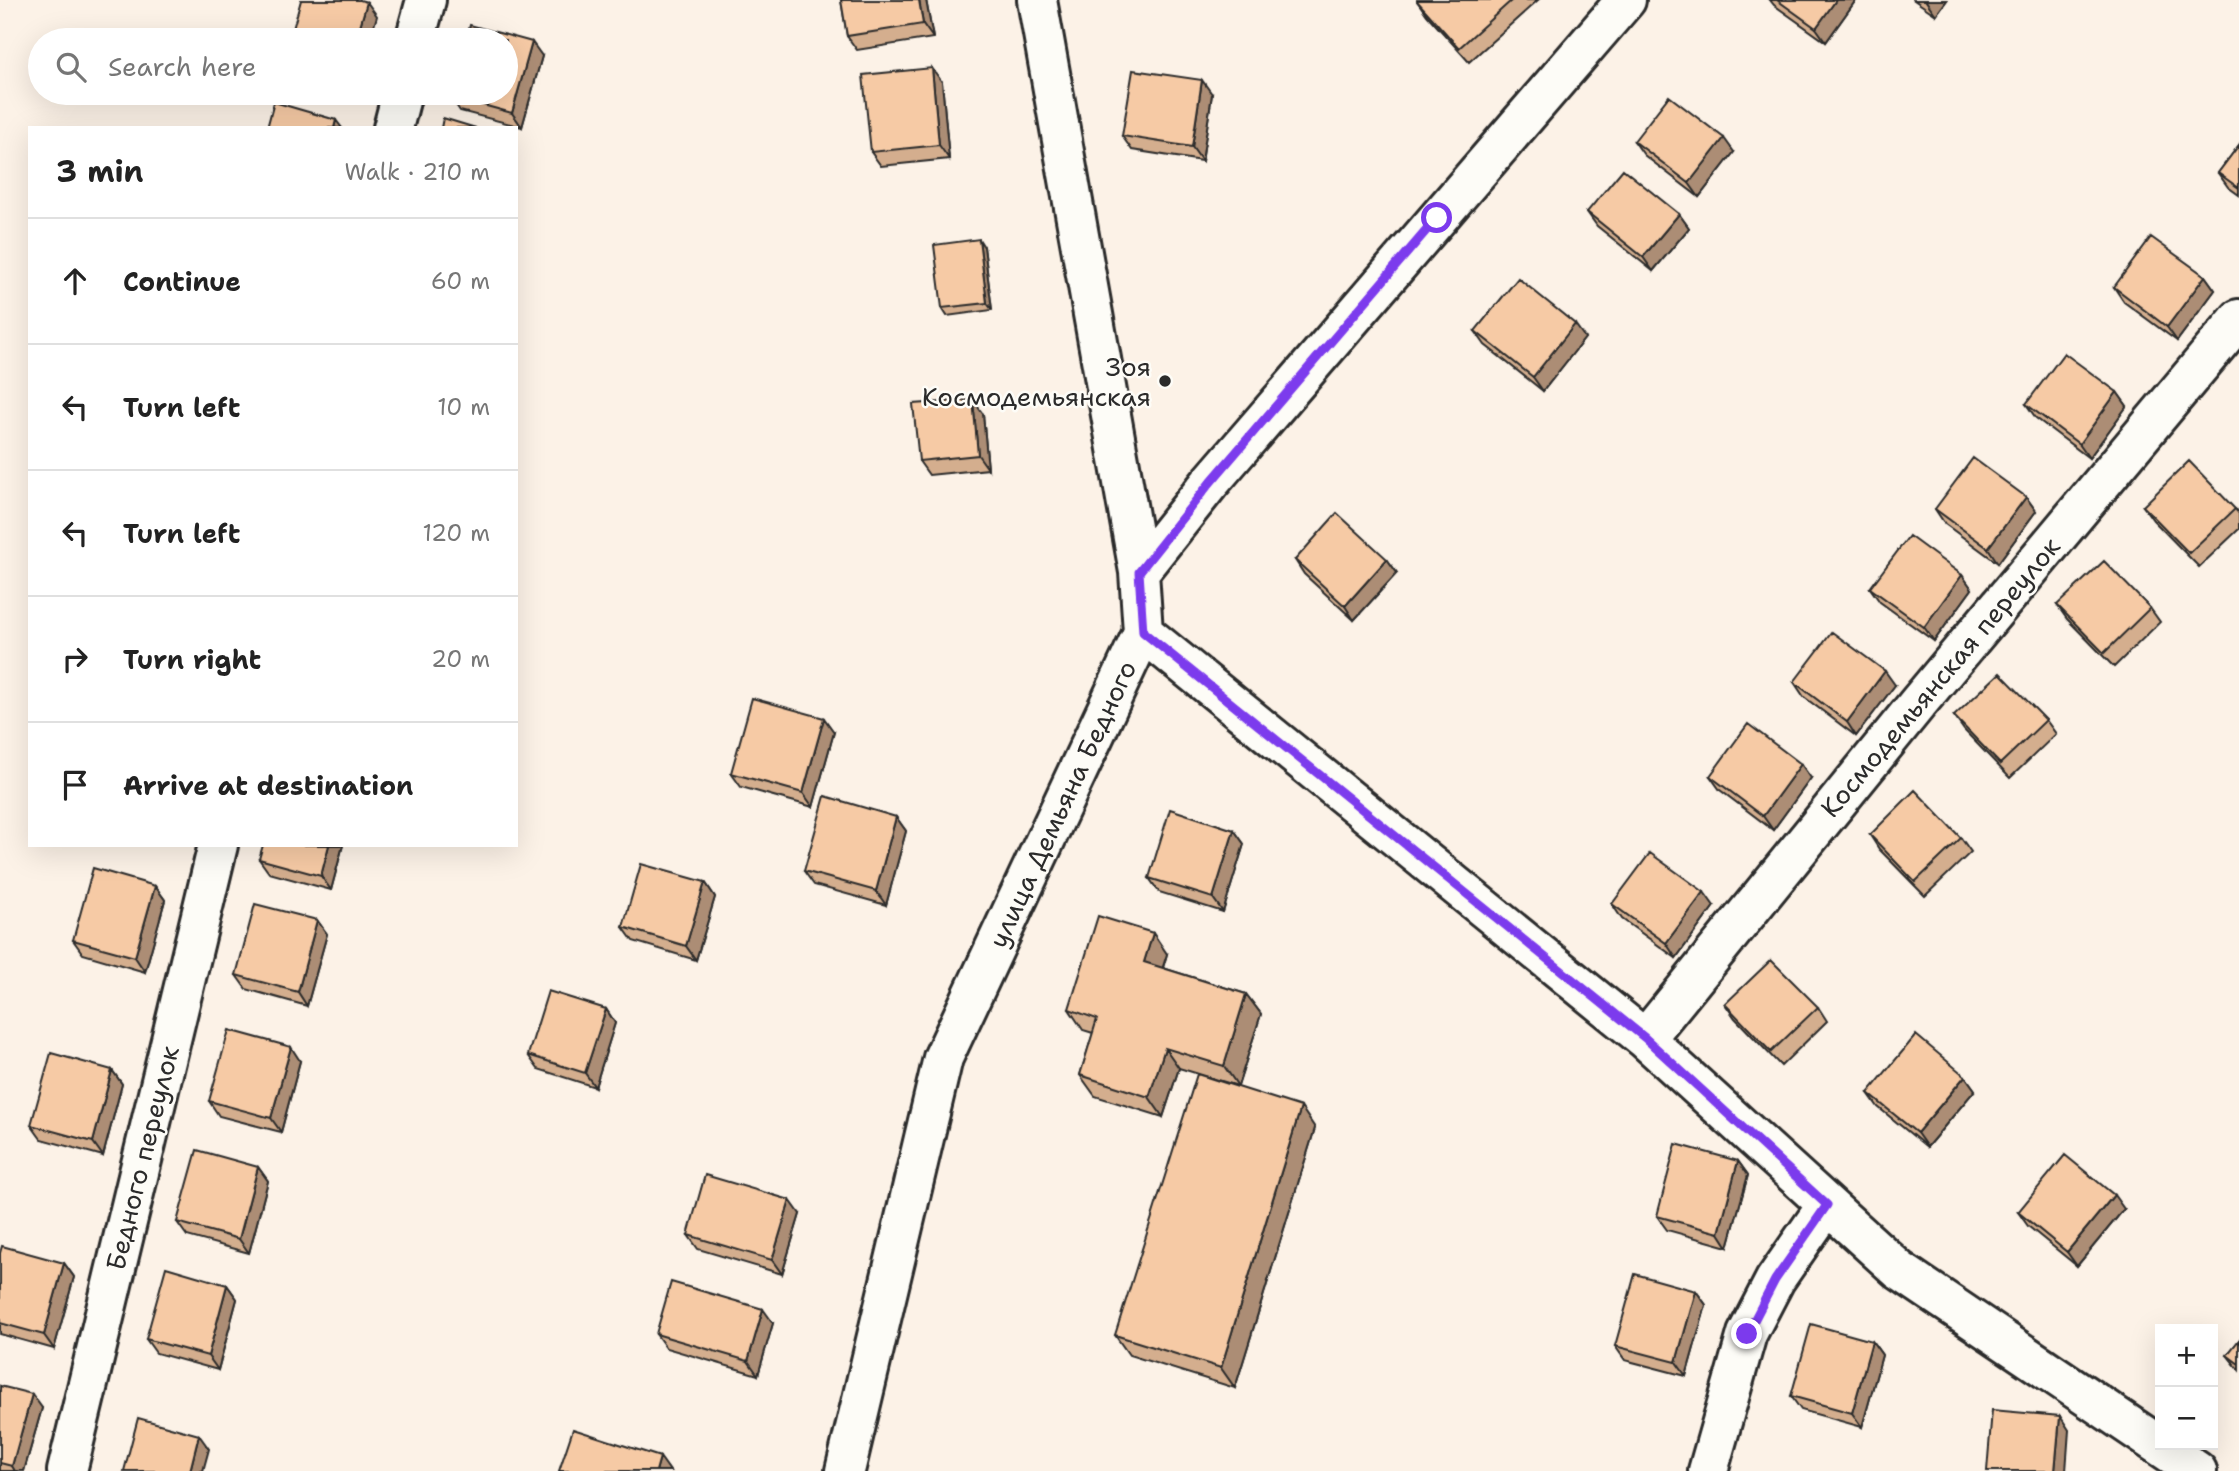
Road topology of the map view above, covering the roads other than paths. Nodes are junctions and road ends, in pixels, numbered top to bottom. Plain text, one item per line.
1 (426, 0) edge
2 (1037, 0) edge
3 (1626, 0) edge
4 (418, 28) edge
5 (399, 105) edge
6 (394, 126) edge
7 (2239, 319) edge
8 (1139, 572) junction
9 (1143, 632) junction
10 (218, 847) edge
11 (1645, 1038) junction
12 (1827, 1205) junction
13 (67, 1471) edge
14 (845, 1471) edge
15 (1708, 1471) edge
16 (2197, 1471) edge

1 - 4 street
2 - 8 street, улица Демьяна Бедного
3 - 8 street
5 - 6 street
7 - 11 street, Космодемьянская переулок
8 - 9 street, улица Демьяна Бедного
9 - 11 street
9 - 14 street, улица Демьяна Бедного
10 - 13 street, Бедного переулок
11 - 12 street
12 - 15 street
12 - 16 street

